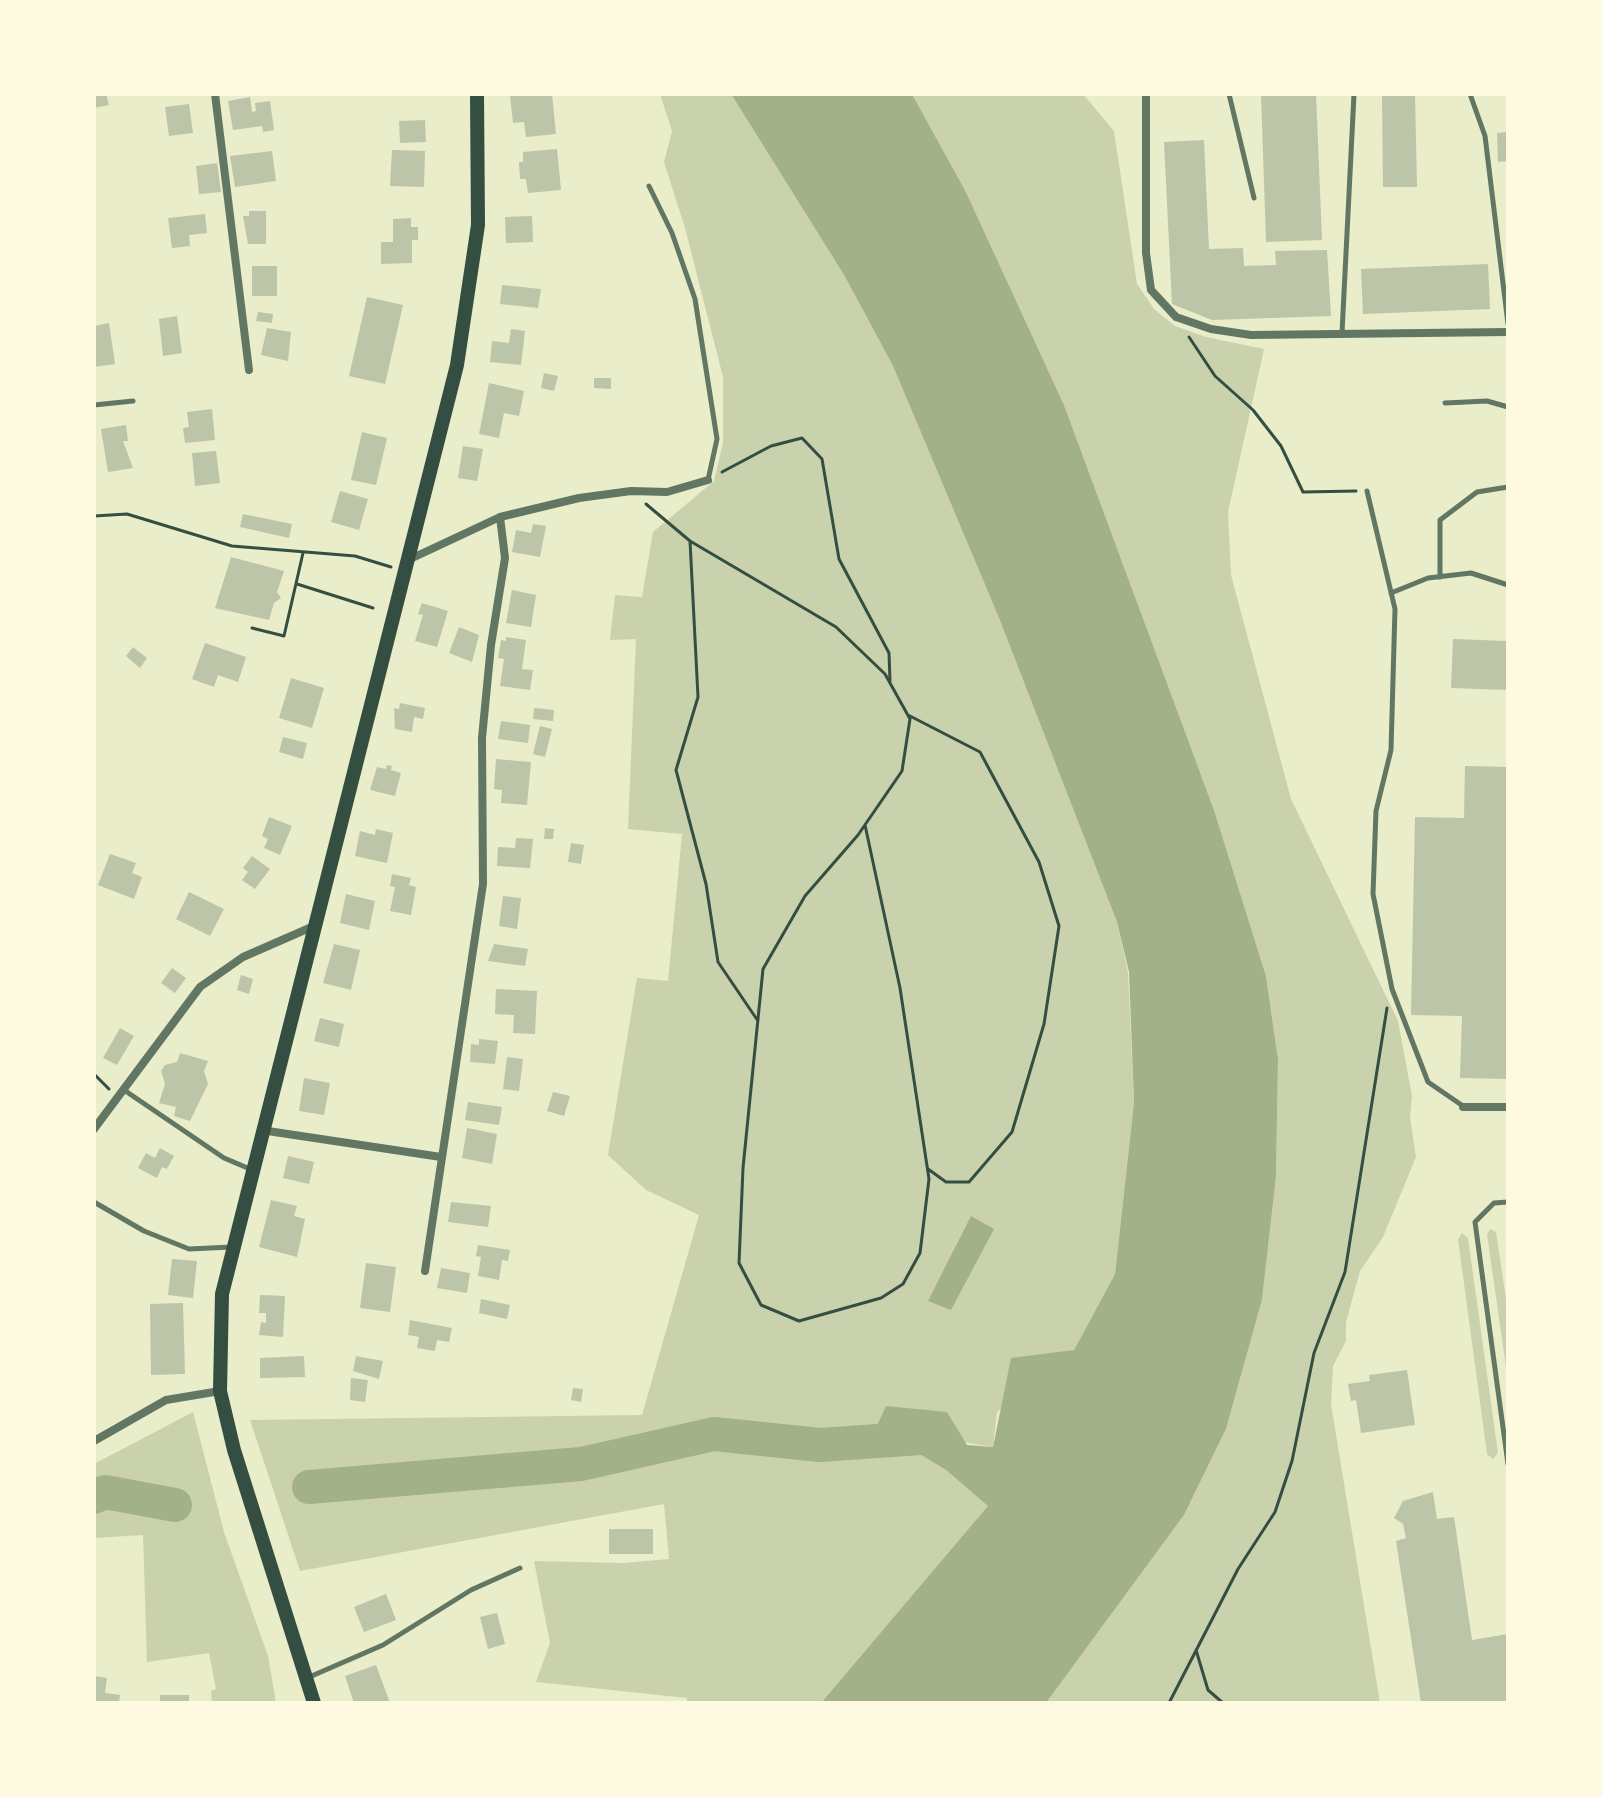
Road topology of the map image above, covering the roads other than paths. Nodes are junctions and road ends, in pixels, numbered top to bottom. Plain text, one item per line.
1 (215, 94) edge
2 (477, 94) edge
3 (1146, 94) edge
4 (1229, 94) edge
5 (1354, 94) edge
6 (1470, 94) edge
7 (649, 186) dead end
8 (1254, 198) dead end
9 (1508, 324) edge
10 (1508, 332) edge
11 (1342, 334) junction
12 (249, 370) dead end
13 (133, 401) dead end
14 (1445, 403) dead end
15 (94, 405) edge
16 (1508, 407) edge
17 (708, 480) joint
18 (1508, 487) edge
19 (1367, 491) road end
20 (500, 517) junction
21 (406, 565) junction
22 (1440, 577) junction
23 (1508, 585) edge
24 (1391, 593) junction
25 (315, 926) junction
26 (121, 1094) junction
27 (1463, 1107) joint
28 (1508, 1107) edge
29 (94, 1129) edge
30 (261, 1130) junction
31 (441, 1157) junction
32 (251, 1169) junction
33 (94, 1202) edge
34 (1508, 1202) edge
35 (232, 1247) junction
36 (425, 1271) dead end
37 (220, 1391) junction
38 (94, 1441) edge
39 (1508, 1464) edge
40 (520, 1568) dead end
41 (306, 1678) junction
42 (314, 1703) edge

1 - 12 street
2 - 21 main road
3 - 11 street
4 - 8 lane
5 - 11 lane
6 - 9 lane
7 - 17 lane
10 - 11 street
13 - 15 lane
14 - 16 lane
17 - 20 street
18 - 22 lane
19 - 24 lane
20 - 21 street
20 - 31 street
21 - 25 main road
22 - 23 lane
22 - 24 lane
24 - 27 lane
25 - 26 street
25 - 30 main road
26 - 29 street
26 - 32 lane
27 - 28 street
30 - 31 street
30 - 32 main road
31 - 36 street
32 - 35 main road
33 - 35 lane
34 - 39 lane
35 - 37 main road
37 - 38 street
37 - 41 main road
40 - 41 lane
41 - 42 main road

